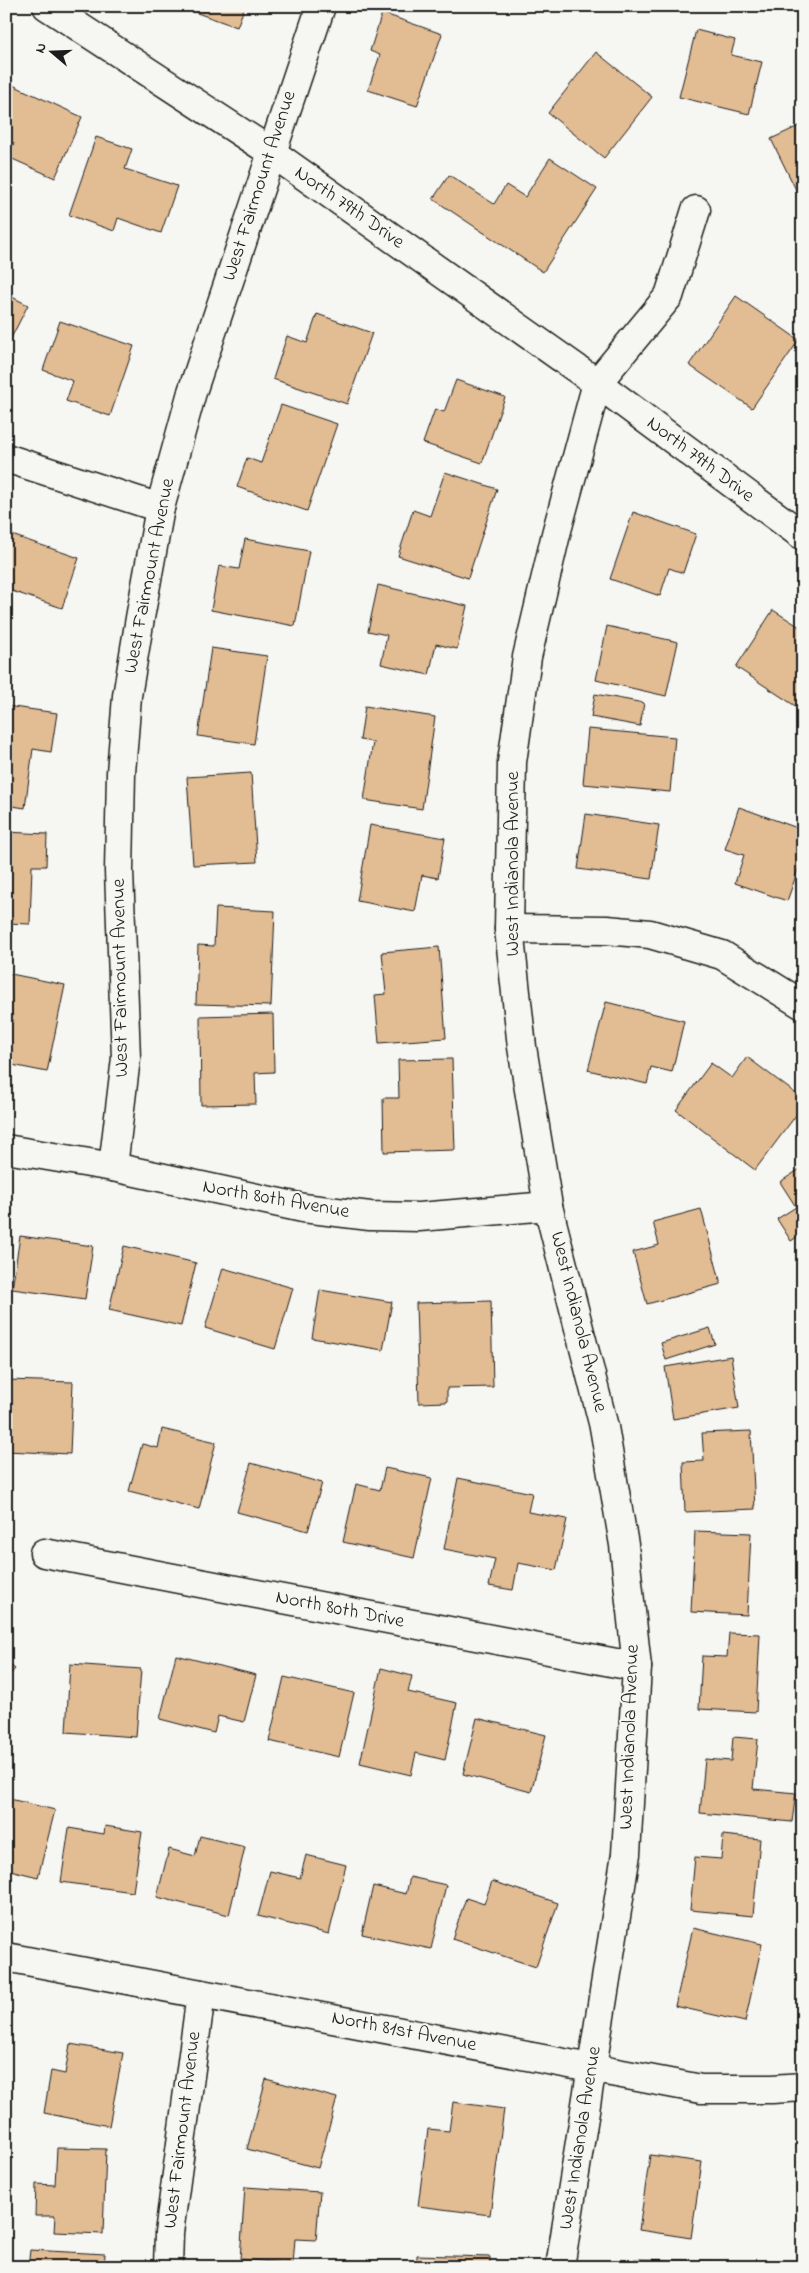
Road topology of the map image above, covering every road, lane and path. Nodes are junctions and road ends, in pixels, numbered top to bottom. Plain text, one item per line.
1 (47, 6) edge
2 (321, 6) edge
3 (271, 152) junction
4 (696, 210) dead end
5 (597, 383) junction
6 (6, 458) edge
7 (160, 508) junction
8 (803, 536) edge
9 (509, 929) junction
10 (803, 1005) edge
11 (6, 1149) edge
12 (113, 1167) junction
13 (548, 1206) junction
14 (44, 1553) dead end
15 (637, 1667) junction
16 (6, 1957) edge
17 (201, 1994) junction
18 (593, 2067) junction
19 (803, 2087) edge
20 (168, 2267) edge
21 (560, 2267) edge

1 - 3 street, North 79th Drive
2 - 3 street, West Fairmount Avenue
3 - 5 street, North 79th Drive
3 - 7 street, West Fairmount Avenue
4 - 5 street
5 - 8 street, North 79th Drive
5 - 9 street, West Indianola Avenue
6 - 7 street
7 - 12 street, West Fairmount Avenue
9 - 10 street
9 - 13 street, West Indianola Avenue
11 - 12 street, North 80th Avenue
12 - 13 street, North 80th Avenue
13 - 15 street, West Indianola Avenue
14 - 15 street, North 80th Drive
15 - 18 street, West Indianola Avenue
16 - 17 street, North 81st Avenue
17 - 18 street, North 81st Avenue
17 - 20 street, West Fairmount Avenue
18 - 19 street, North 81st Avenue
18 - 21 street, West Indianola Avenue

